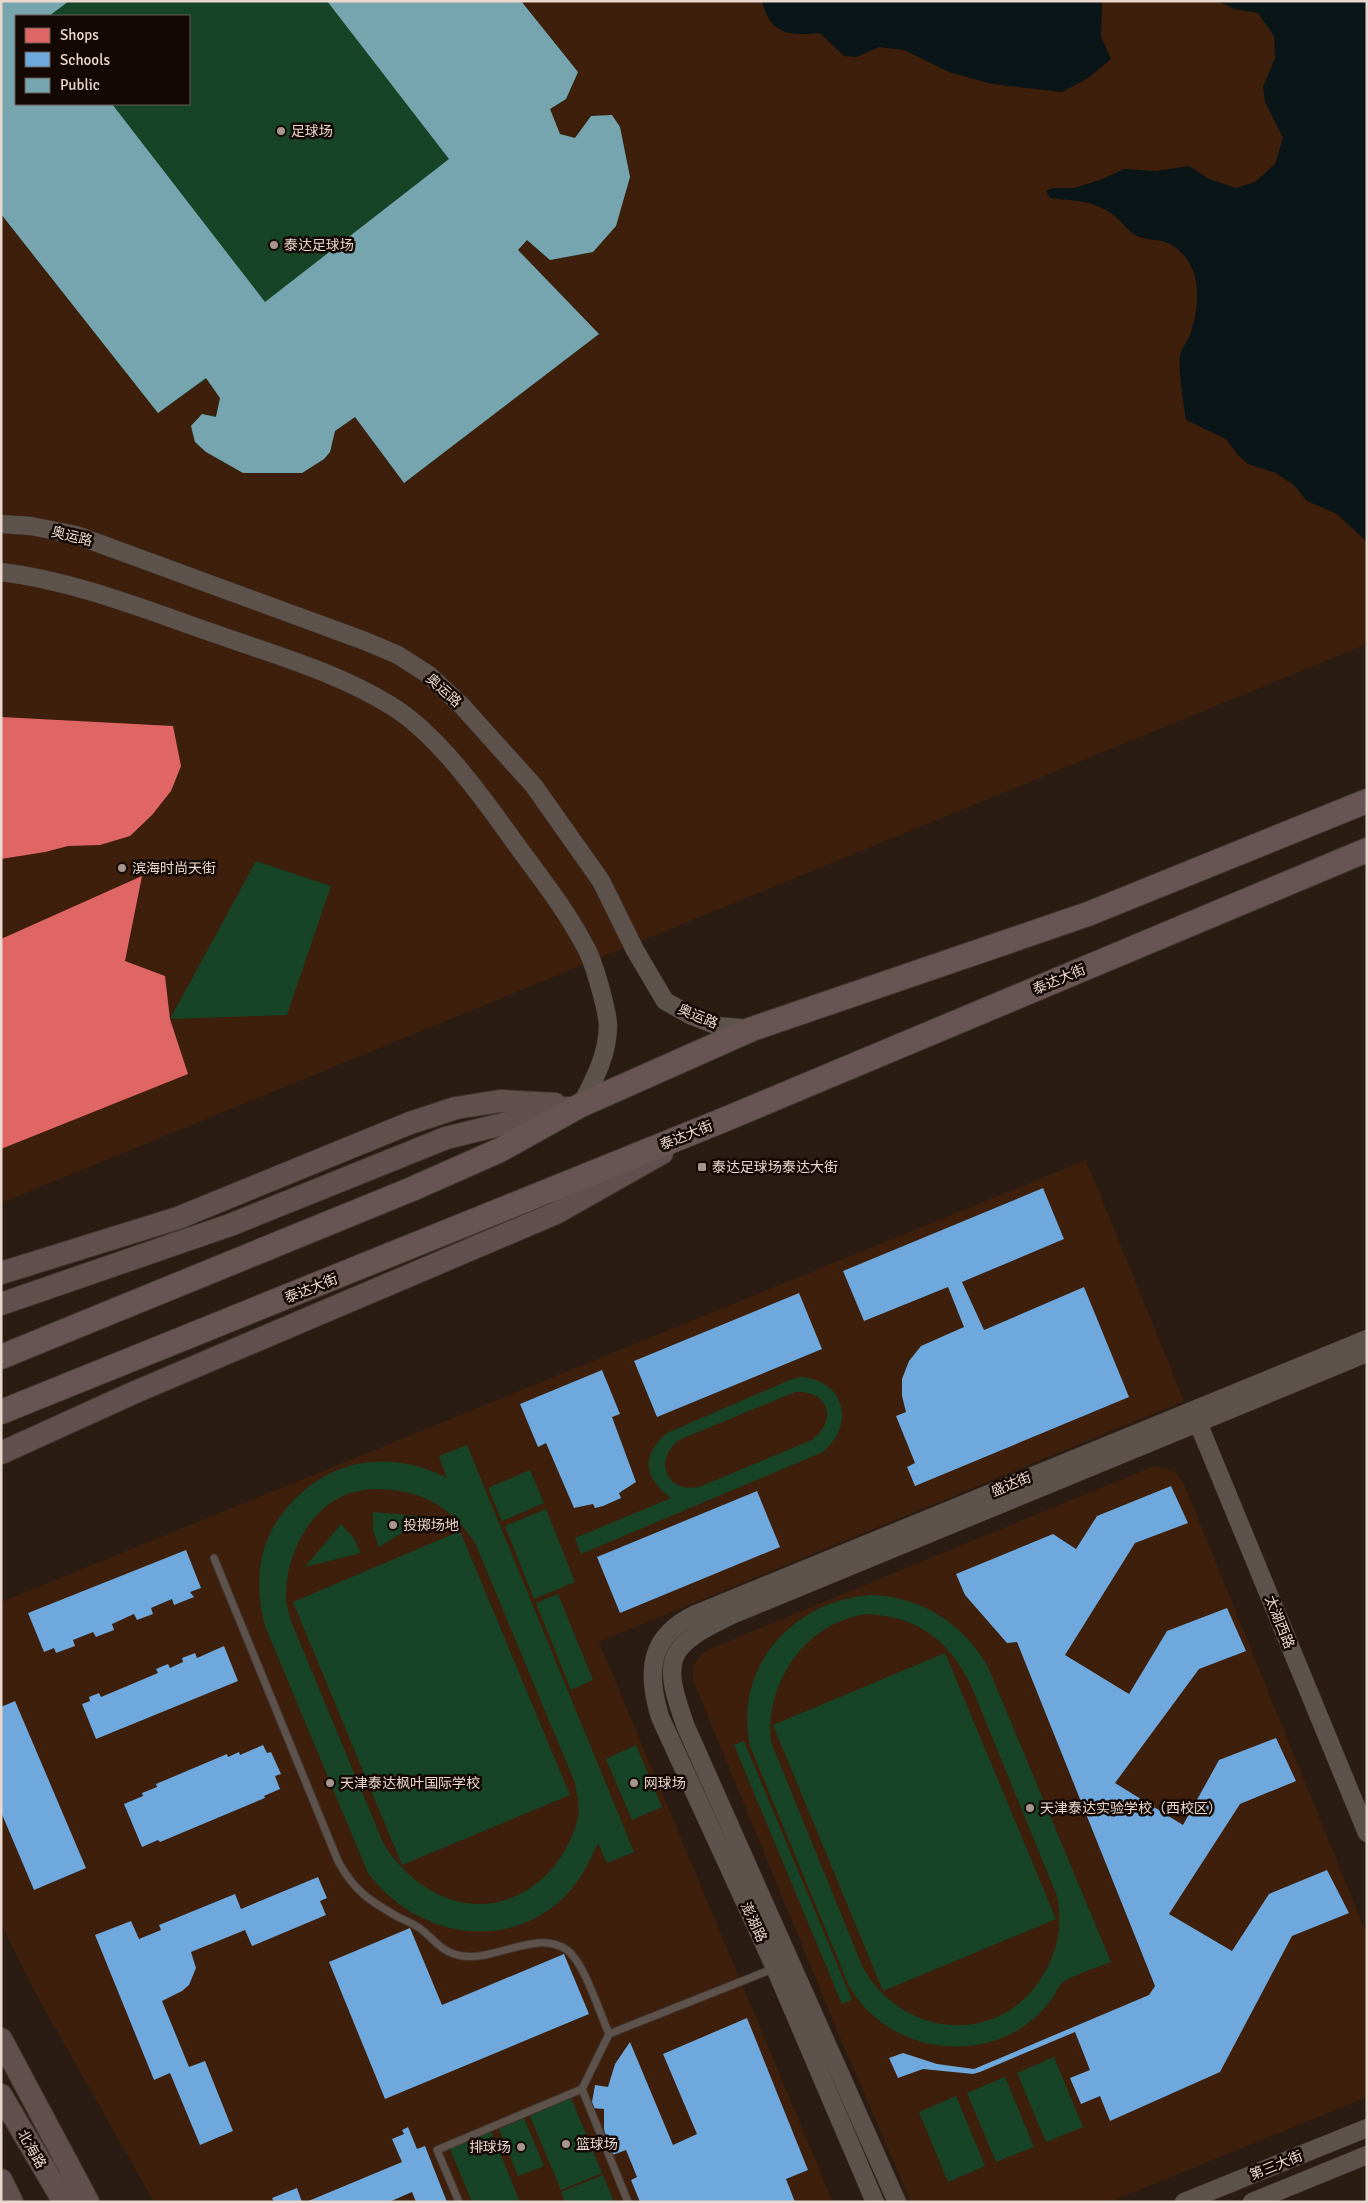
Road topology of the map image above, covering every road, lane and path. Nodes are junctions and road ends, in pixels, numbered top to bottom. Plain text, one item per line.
1 (1, 524) edge
2 (1, 572) edge
3 (1367, 801) edge
4 (1367, 850) edge
5 (1367, 858) edge
6 (1334, 864) junction
7 (752, 1029) junction
8 (581, 1105) junction
9 (721, 1120) junction
10 (1, 1273) edge
11 (1, 1304) edge
12 (1367, 1339) edge
13 (1367, 1353) edge
14 (1, 1357) edge
15 (1, 1412) edge
16 (1195, 1416) junction
17 (1, 1453) edge
18 (214, 1558) dead end
19 (662, 1640) joint
20 (676, 1653) joint
21 (1367, 1833) edge
22 (775, 1968) junction
23 (609, 2034) junction
24 (1, 2039) edge
25 (582, 2089) junction
26 (1, 2095) edge
27 (1367, 2128) edge
28 (1367, 2155) edge
29 (1, 2180) edge
30 (12, 2202) edge
31 (64, 2202) edge
32 (88, 2202) edge
33 (459, 2202) edge
34 (628, 2202) edge
35 (875, 2202) edge
36 (897, 2202) edge
37 (1184, 2202) edge
38 (1252, 2202) edge

1 - 7 street, 奥运路
2 - 8 street
3 - 7 highway
4 - 6 highway, 泰达大街
5 - 6 highway
6 - 9 highway, 泰达大街
7 - 8 highway
8 - 10 main road
8 - 11 main road
8 - 14 highway
9 - 15 highway, 泰达大街
9 - 17 main road
12 - 16 street, 盛达街
13 - 16 street, 盛达街
16 - 19 street, 盛达街
16 - 20 street, 盛达街
16 - 21 street, 太湖西路
18 - 23 lane
19 - 22 street, 澎湖路
20 - 36 street, 澎湖路
22 - 23 lane
22 - 35 street, 澎湖路
23 - 25 lane
24 - 32 main road
25 - 33 lane
25 - 34 lane
26 - 31 main road, 北海路
27 - 37 street, 第三大街
28 - 38 street, 第三大街
29 - 30 main road

